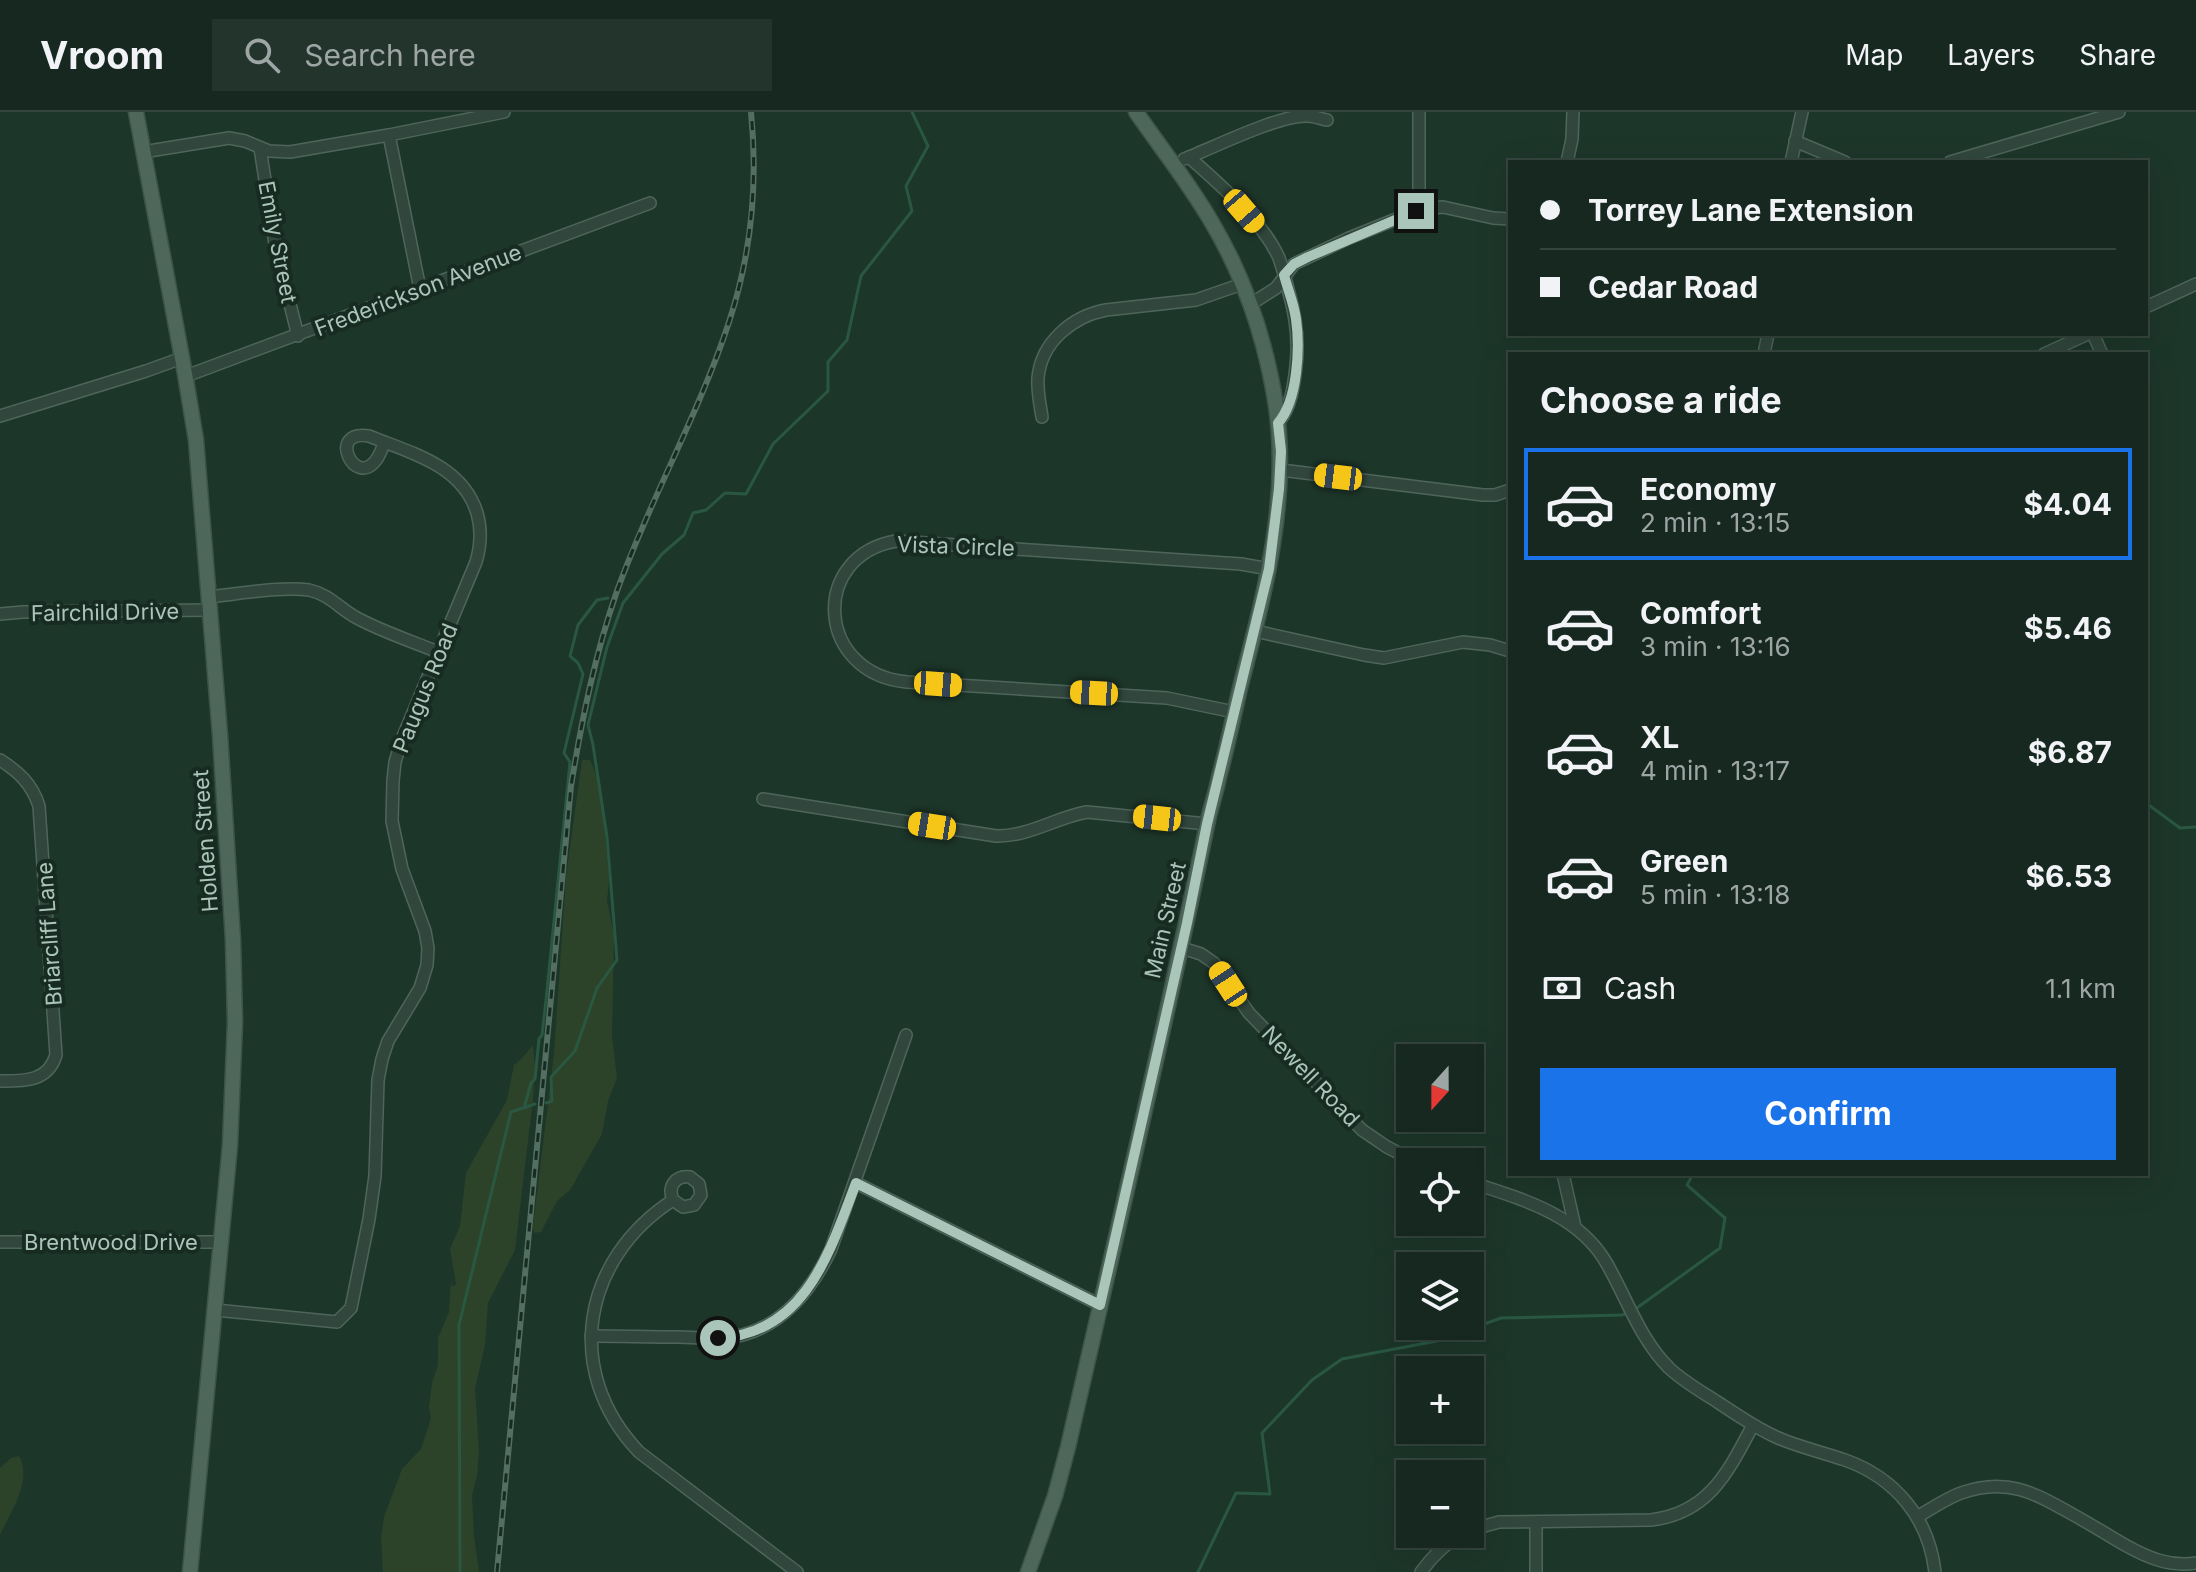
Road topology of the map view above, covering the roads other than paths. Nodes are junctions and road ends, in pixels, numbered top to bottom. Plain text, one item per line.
1 (136, 112) edge
2 (504, 112) edge
3 (1136, 112) edge
4 (1419, 112) edge
5 (1573, 112) edge
6 (1802, 112) edge
7 (2119, 112) edge
8 (1327, 120) dead end
9 (389, 135) junction
10 (1795, 141) junction
11 (260, 148) junction
12 (143, 152) junction
13 (1189, 157) junction
14 (1567, 160) edge
15 (1791, 160) edge
16 (1840, 160) edge
17 (1957, 160) edge
18 (1172, 164) junction
19 (650, 203) dead end
20 (1419, 210) junction
21 (1508, 219) edge
22 (1284, 275) junction
23 (1242, 284) junction
24 (2196, 284) edge
25 (420, 289) junction
26 (1251, 304) junction
27 (2148, 306) edge
28 (298, 336) junction
29 (2085, 336) edge
30 (2049, 352) edge
31 (182, 358) junction
32 (186, 376) junction
33 (0, 416) edge
34 (1042, 417) dead end
35 (1278, 423) junction
36 (385, 442) dead end
37 (1281, 470) junction
38 (1508, 491) edge
39 (1269, 569) junction
40 (210, 603) junction
41 (0, 614) edge
42 (1255, 631) junction
43 (1508, 650) edge
44 (438, 652) junction
45 (1234, 712) junction
46 (0, 760) edge
47 (763, 799) dead end
48 (1207, 824) junction
49 (1182, 948) junction
50 (906, 1035) dead end
51 (0, 1081) edge
52 (1396, 1152) edge
53 (1563, 1176) edge
54 (856, 1183) junction
55 (1484, 1187) edge
56 (673, 1200) dead end
57 (1575, 1227) junction
58 (0, 1242) edge
59 (221, 1242) junction
60 (1100, 1305) junction
61 (215, 1310) junction
62 (591, 1336) junction
63 (1753, 1425) junction
64 (1917, 1517) junction
65 (1536, 1522) junction
66 (1484, 1526) edge
67 (1441, 1548) edge
68 (2196, 1563) edge
69 (190, 1572) edge
70 (797, 1572) edge
71 (1028, 1572) edge
72 (1421, 1572) edge
73 (1536, 1572) edge
74 (1935, 1572) edge

1 - 12 main road, Holden Street
2 - 9 street
3 - 18 main road, Main Street
4 - 20 street
5 - 14 street
6 - 10 street
7 - 17 street
8 - 13 street
9 - 11 street
9 - 25 street
10 - 15 street
10 - 16 street
11 - 12 street
11 - 28 street, Emily Street
12 - 31 main road, Holden Street
13 - 18 street
13 - 22 street
18 - 23 main road, Main Street
19 - 25 street, Frederickson Avenue
20 - 21 street
20 - 22 street
22 - 26 street
22 - 35 street
23 - 26 main road, Main Street
23 - 34 street
24 - 27 street
25 - 28 street, Frederickson Avenue
26 - 35 main road, Main Street
28 - 32 street, Frederickson Avenue
29 - 30 street
31 - 32 main road, Holden Street
31 - 33 street
32 - 40 main road, Holden Street
35 - 37 main road, Main Street
36 - 44 street, Paugus Road
37 - 38 street
37 - 39 main road, Main Street
39 - 42 main road, Main Street
39 - 45 street, Vista Circle
40 - 41 street, Fairchild Drive
40 - 44 street, Fairchild Drive
40 - 59 main road, Holden Street
42 - 43 street
42 - 45 main road, Main Street
44 - 61 street, Paugus Road
45 - 48 main road, Main Street
46 - 51 street, Briarcliff Lane
47 - 48 street
48 - 49 main road, Main Street
49 - 52 street, Newell Road
49 - 60 main road, Main Street
50 - 54 street
53 - 57 street
54 - 60 street
54 - 62 street
55 - 57 street
56 - 62 street
57 - 63 street
58 - 59 street, Brentwood Drive
59 - 61 main road, Holden Street
60 - 71 main road, Main Street
61 - 69 main road, Holden Street
62 - 70 street
63 - 64 street
63 - 65 street
64 - 68 street
64 - 74 street
65 - 66 street
65 - 73 street
67 - 72 street

